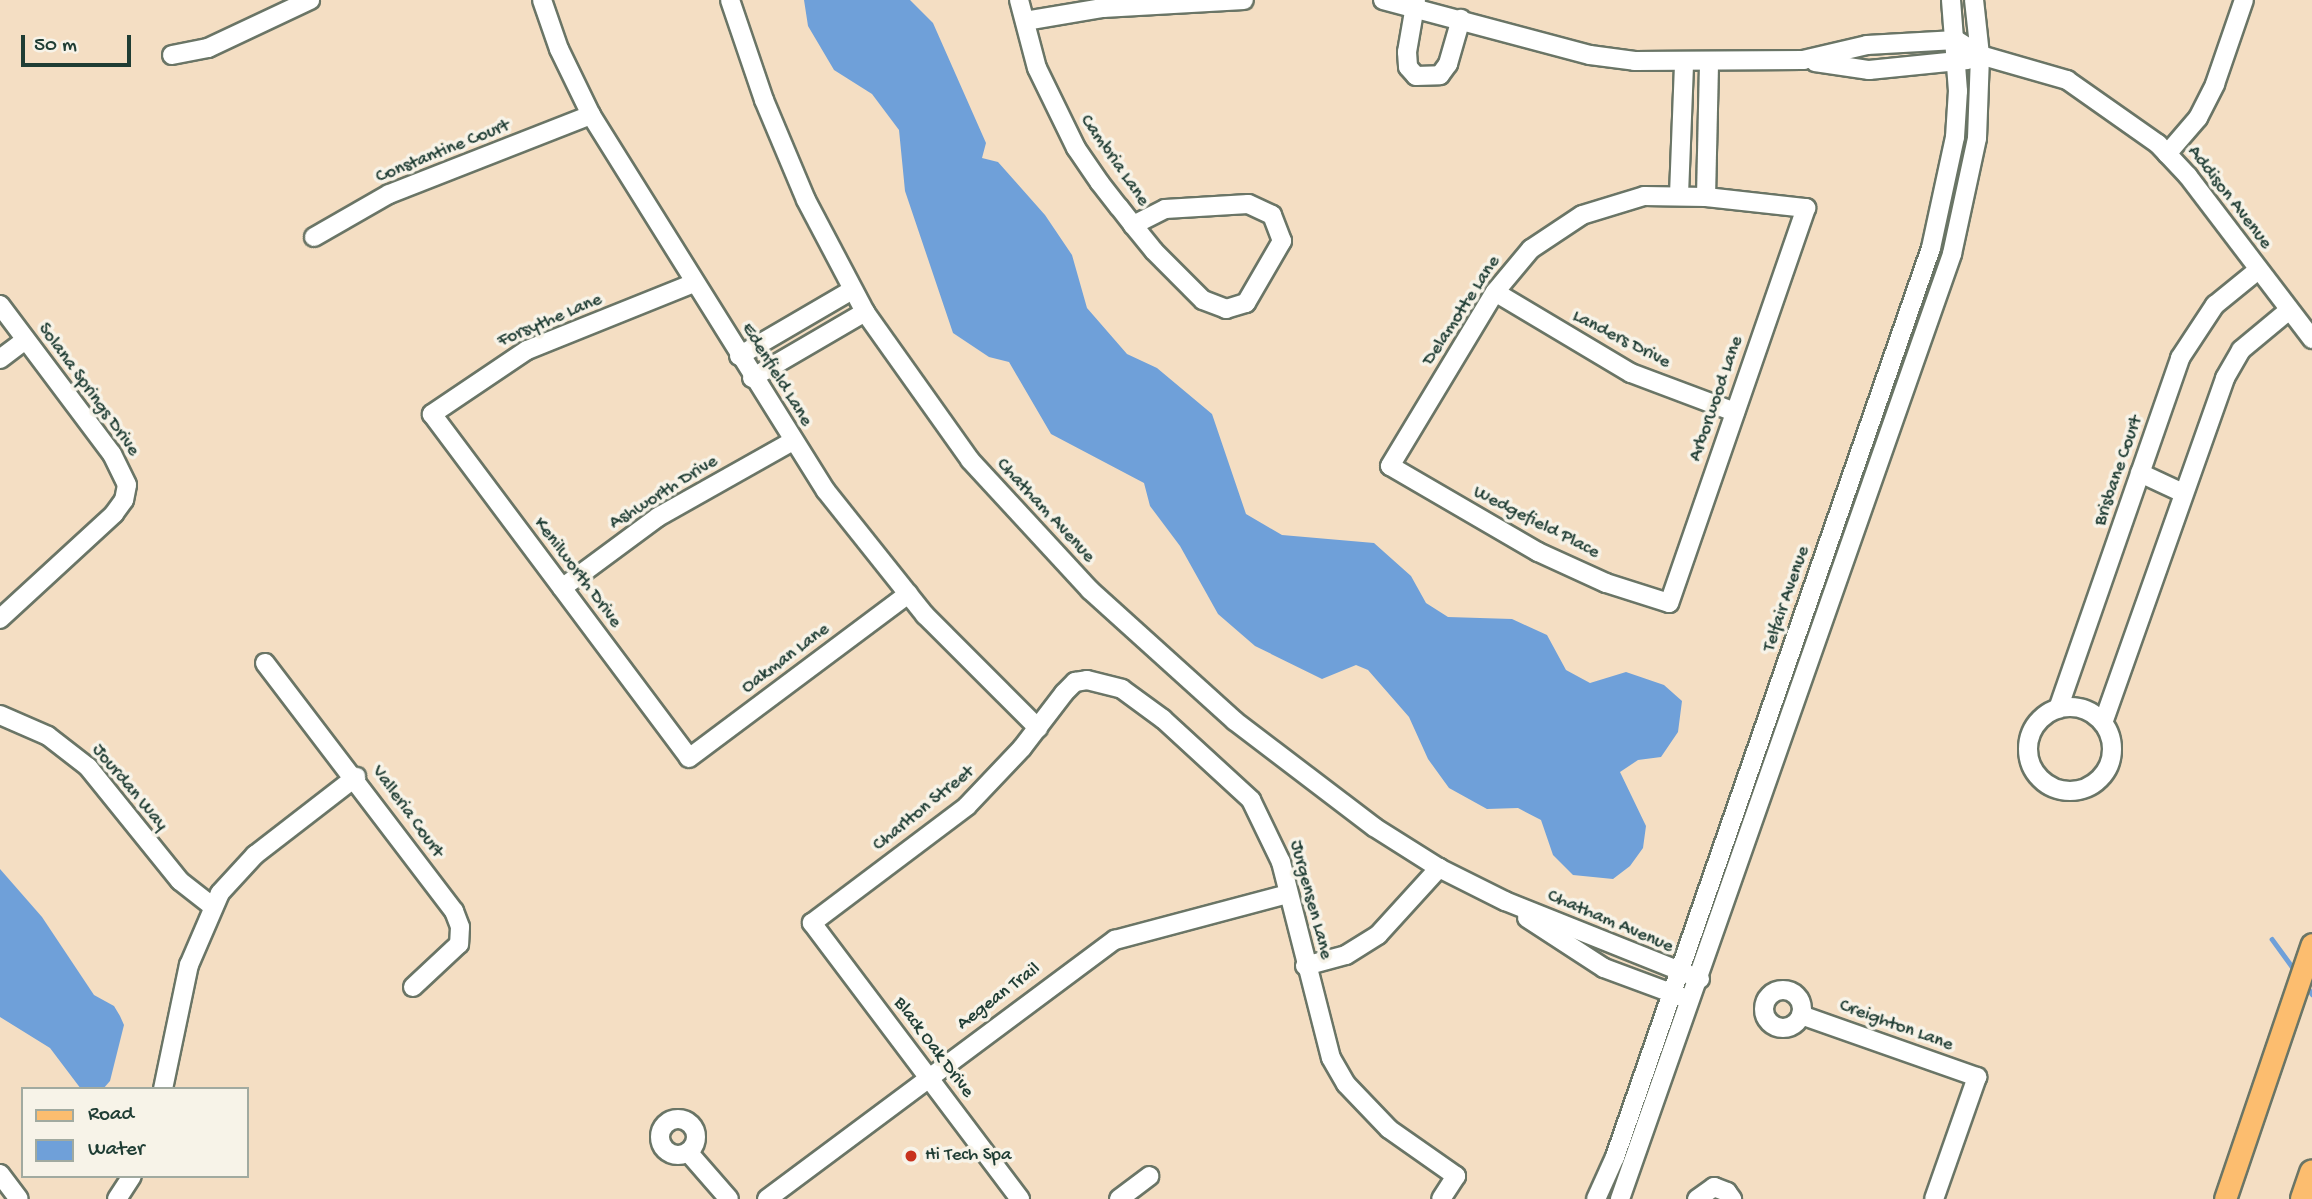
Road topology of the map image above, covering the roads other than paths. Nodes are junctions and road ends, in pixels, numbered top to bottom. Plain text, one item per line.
1 (310, 0) edge
2 (542, 0) edge
3 (730, 0) edge
4 (1020, 0) edge
5 (1244, 0) edge
6 (1383, 0) edge
7 (1951, 0) edge
8 (1974, 0) edge
9 (2244, 0) edge
10 (1217, 1) edge
11 (1416, 3) edge
12 (1461, 19) junction
13 (1025, 21) junction
14 (1955, 40) junction
15 (172, 55) dead end
16 (1980, 55) junction
17 (1803, 60) junction
18 (1684, 63) junction
19 (1709, 64) junction
20 (1956, 64) junction
21 (591, 115) junction
22 (2167, 154) junction
23 (1679, 195) junction
24 (1706, 197) junction
25 (1806, 208) joint
26 (1133, 225) junction
27 (314, 237) dead end
28 (2258, 270) junction
29 (694, 283) junction
30 (852, 290) junction
31 (1495, 292) junction
32 (0, 305) edge
33 (2288, 311) junction
34 (865, 312) junction
35 (2312, 339) edge
36 (25, 340) junction
37 (739, 356) junction
38 (0, 359) edge
39 (752, 378) junction
40 (1735, 412) junction
41 (432, 414) joint
42 (793, 440) junction
43 (1390, 466) joint
44 (2140, 473) junction
45 (2183, 493) junction
46 (562, 588) junction
47 (908, 594) junction
48 (1669, 603) joint
49 (0, 619) edge
50 (265, 663) dead end
51 (1075, 682) joint
52 (2057, 709) junction
53 (0, 715) edge
54 (2103, 723) junction
55 (1038, 728) junction
56 (689, 758) joint
57 (356, 777) junction
58 (1439, 868) junction
59 (1288, 894) junction
60 (1505, 901) junction
61 (212, 906) junction
62 (812, 923) joint
63 (2312, 944) edge
64 (1306, 966) junction
65 (1679, 974) junction
66 (1700, 979) junction
67 (413, 987) dead end
68 (1672, 994) junction
69 (1692, 1001) junction
70 (1801, 1015) dead end
71 (928, 1077) junction
72 (163, 1087) edge
73 (688, 1152) dead end
74 (2312, 1173) edge
75 (0, 1174) edge
76 (1149, 1176) dead end
77 (131, 1178) edge
78 (19, 1199) edge
79 (117, 1199) edge
80 (729, 1199) edge
81 (767, 1199) edge
82 (1020, 1199) edge
83 (1119, 1199) edge
84 (1441, 1199) edge
85 (1596, 1199) edge
86 (1620, 1199) edge
87 (1698, 1199) edge
88 (1732, 1199) edge
89 (1934, 1199) edge
90 (2225, 1199) edge
91 (2303, 1199) edge

1 - 15 street
2 - 21 street, Edenfield Lane
3 - 30 street, Chatham Avenue
4 - 13 street, Cambria Lane
5 - 10 street
6 - 11 street
7 - 14 street, Telfair Avenue
8 - 16 street
9 - 22 street
10 - 13 street
11 - 12 street
11 - 12 street
12 - 18 street
13 - 26 street, Cambria Lane
14 - 16 street, Addison Avenue
14 - 17 street
14 - 20 street, Telfair Avenue
16 - 20 street
16 - 22 street, Addison Avenue
16 - 66 street
17 - 19 street
17 - 20 street
18 - 19 street
18 - 23 street
19 - 24 street
20 - 65 street, Telfair Avenue
21 - 27 street, Constantine Court
21 - 29 street, Edenfield Lane
22 - 28 street, Addison Avenue
23 - 24 street, Delamotte Lane
23 - 31 street, Delamotte Lane
24 - 25 street, Delamotte Lane
25 - 40 street, Arborwood Lane
26 - 26 street, Cambria Lane
28 - 33 street, Addison Avenue
28 - 44 street, Brisbane Court
29 - 37 street, Edenfield Lane
29 - 41 street, Forsythe Lane
30 - 34 street, Chatham Avenue
30 - 37 street
31 - 40 street, Landers Drive
31 - 43 street, Delamotte Lane
32 - 36 street, Solana Springs Drive
33 - 35 street, Addison Avenue
33 - 45 street
34 - 39 street
34 - 58 street, Chatham Avenue
36 - 38 street
36 - 49 street, Solana Springs Drive
37 - 39 street, Edenfield Lane
39 - 42 street, Edenfield Lane
40 - 48 street, Arborwood Lane
41 - 46 street, Kenilworth Drive
42 - 46 street, Ashworth Drive
42 - 47 street, Edenfield Lane
43 - 48 street, Wedgefield Place
44 - 45 street
44 - 52 street, Brisbane Court
45 - 54 street
46 - 56 street, Kenilworth Drive
47 - 55 street, Edenfield Lane
47 - 56 street, Oakman Lane
50 - 57 street, Valleria Court
51 - 55 street, Charlton Street
51 - 59 street, Jurgensen Lane
52 - 54 street
52 - 54 street, Brisbane Court
53 - 61 street, Jourdan Way
55 - 62 street, Charlton Street
57 - 61 street
57 - 67 street, Valleria Court
58 - 60 street, Chatham Avenue
58 - 64 street
59 - 64 street, Jurgensen Lane
59 - 71 street, Aegean Trail
60 - 65 street, Chatham Avenue
60 - 68 street, Chatham Avenue
61 - 72 street
62 - 71 street, Black Oak Drive
63 - 90 main road
64 - 84 street, Jurgensen Lane
65 - 66 street, Chatham Avenue
65 - 68 street, Telfair Avenue
66 - 69 street
68 - 69 street, Chatham Avenue
68 - 85 street, Telfair Avenue
69 - 86 street
70 - 89 street, Creighton Lane
71 - 81 street, Aegean Trail
71 - 82 street, Black Oak Drive
73 - 80 street
74 - 91 highway
75 - 78 street
76 - 83 street
77 - 79 street
87 - 88 street

